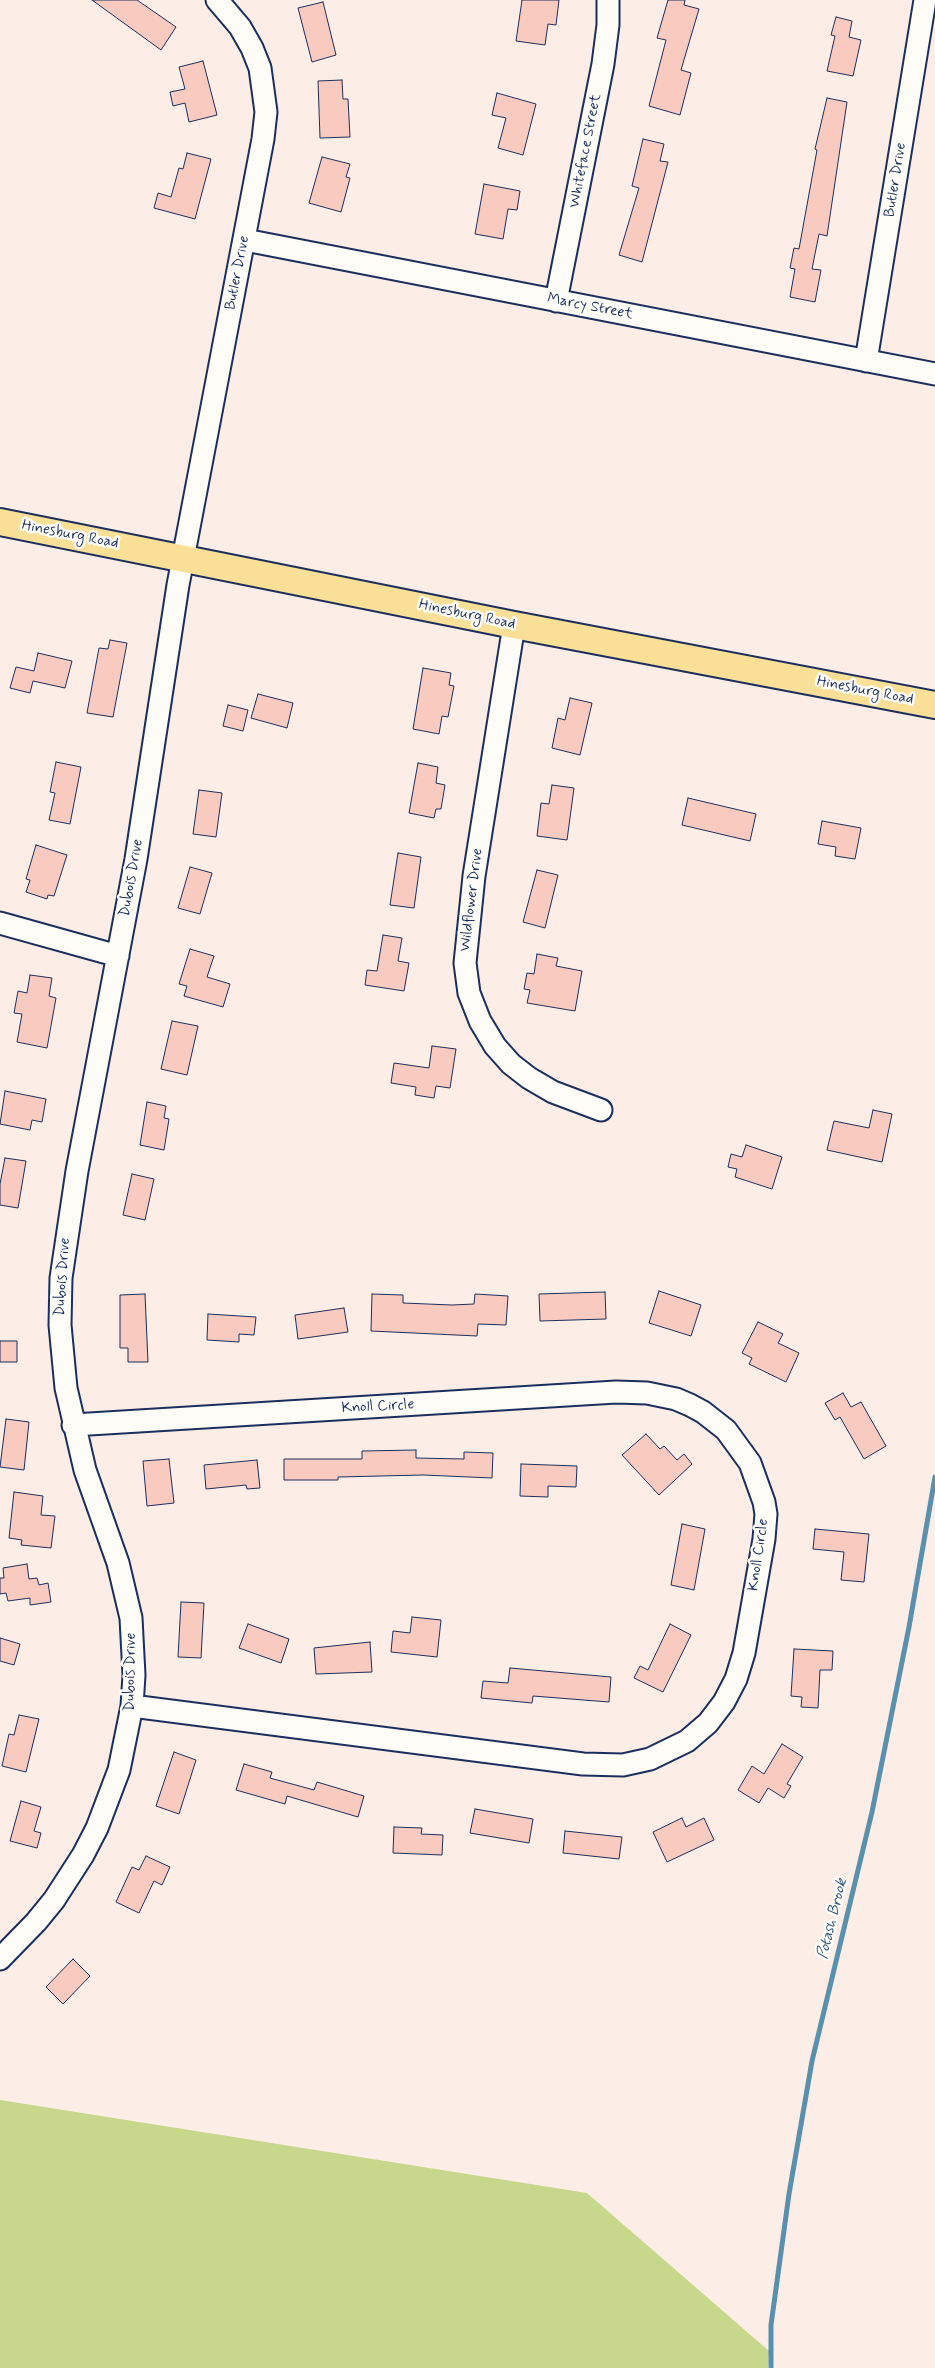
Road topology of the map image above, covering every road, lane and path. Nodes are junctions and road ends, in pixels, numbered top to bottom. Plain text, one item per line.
1 (217, 0) edge
2 (608, 0) edge
3 (925, 0) edge
4 (245, 240) junction
5 (556, 300) junction
6 (866, 360) junction
7 (935, 374) edge
8 (0, 522) edge
9 (185, 557) junction
10 (514, 624) junction
11 (935, 704) edge
12 (0, 923) edge
13 (118, 956) junction
14 (600, 1110) dead end
15 (73, 1425) junction
16 (132, 1706) junction
17 (0, 1959) edge

1 - 4 street, Butler Drive
2 - 5 street, Whiteface Street
3 - 6 street, Butler Drive
4 - 5 street, Marcy Street
4 - 9 street, Butler Drive
5 - 6 street, Marcy Street
6 - 7 street, Marcy Street
8 - 9 main road, Hinesburg Road
9 - 10 main road, Hinesburg Road
9 - 13 street, Dubois Drive
10 - 11 main road, Hinesburg Road
10 - 14 street, Wildflower Drive
12 - 13 street
13 - 15 street, Dubois Drive
15 - 16 street, Dubois Drive
15 - 16 street, Knoll Circle
16 - 17 street, Dubois Drive

